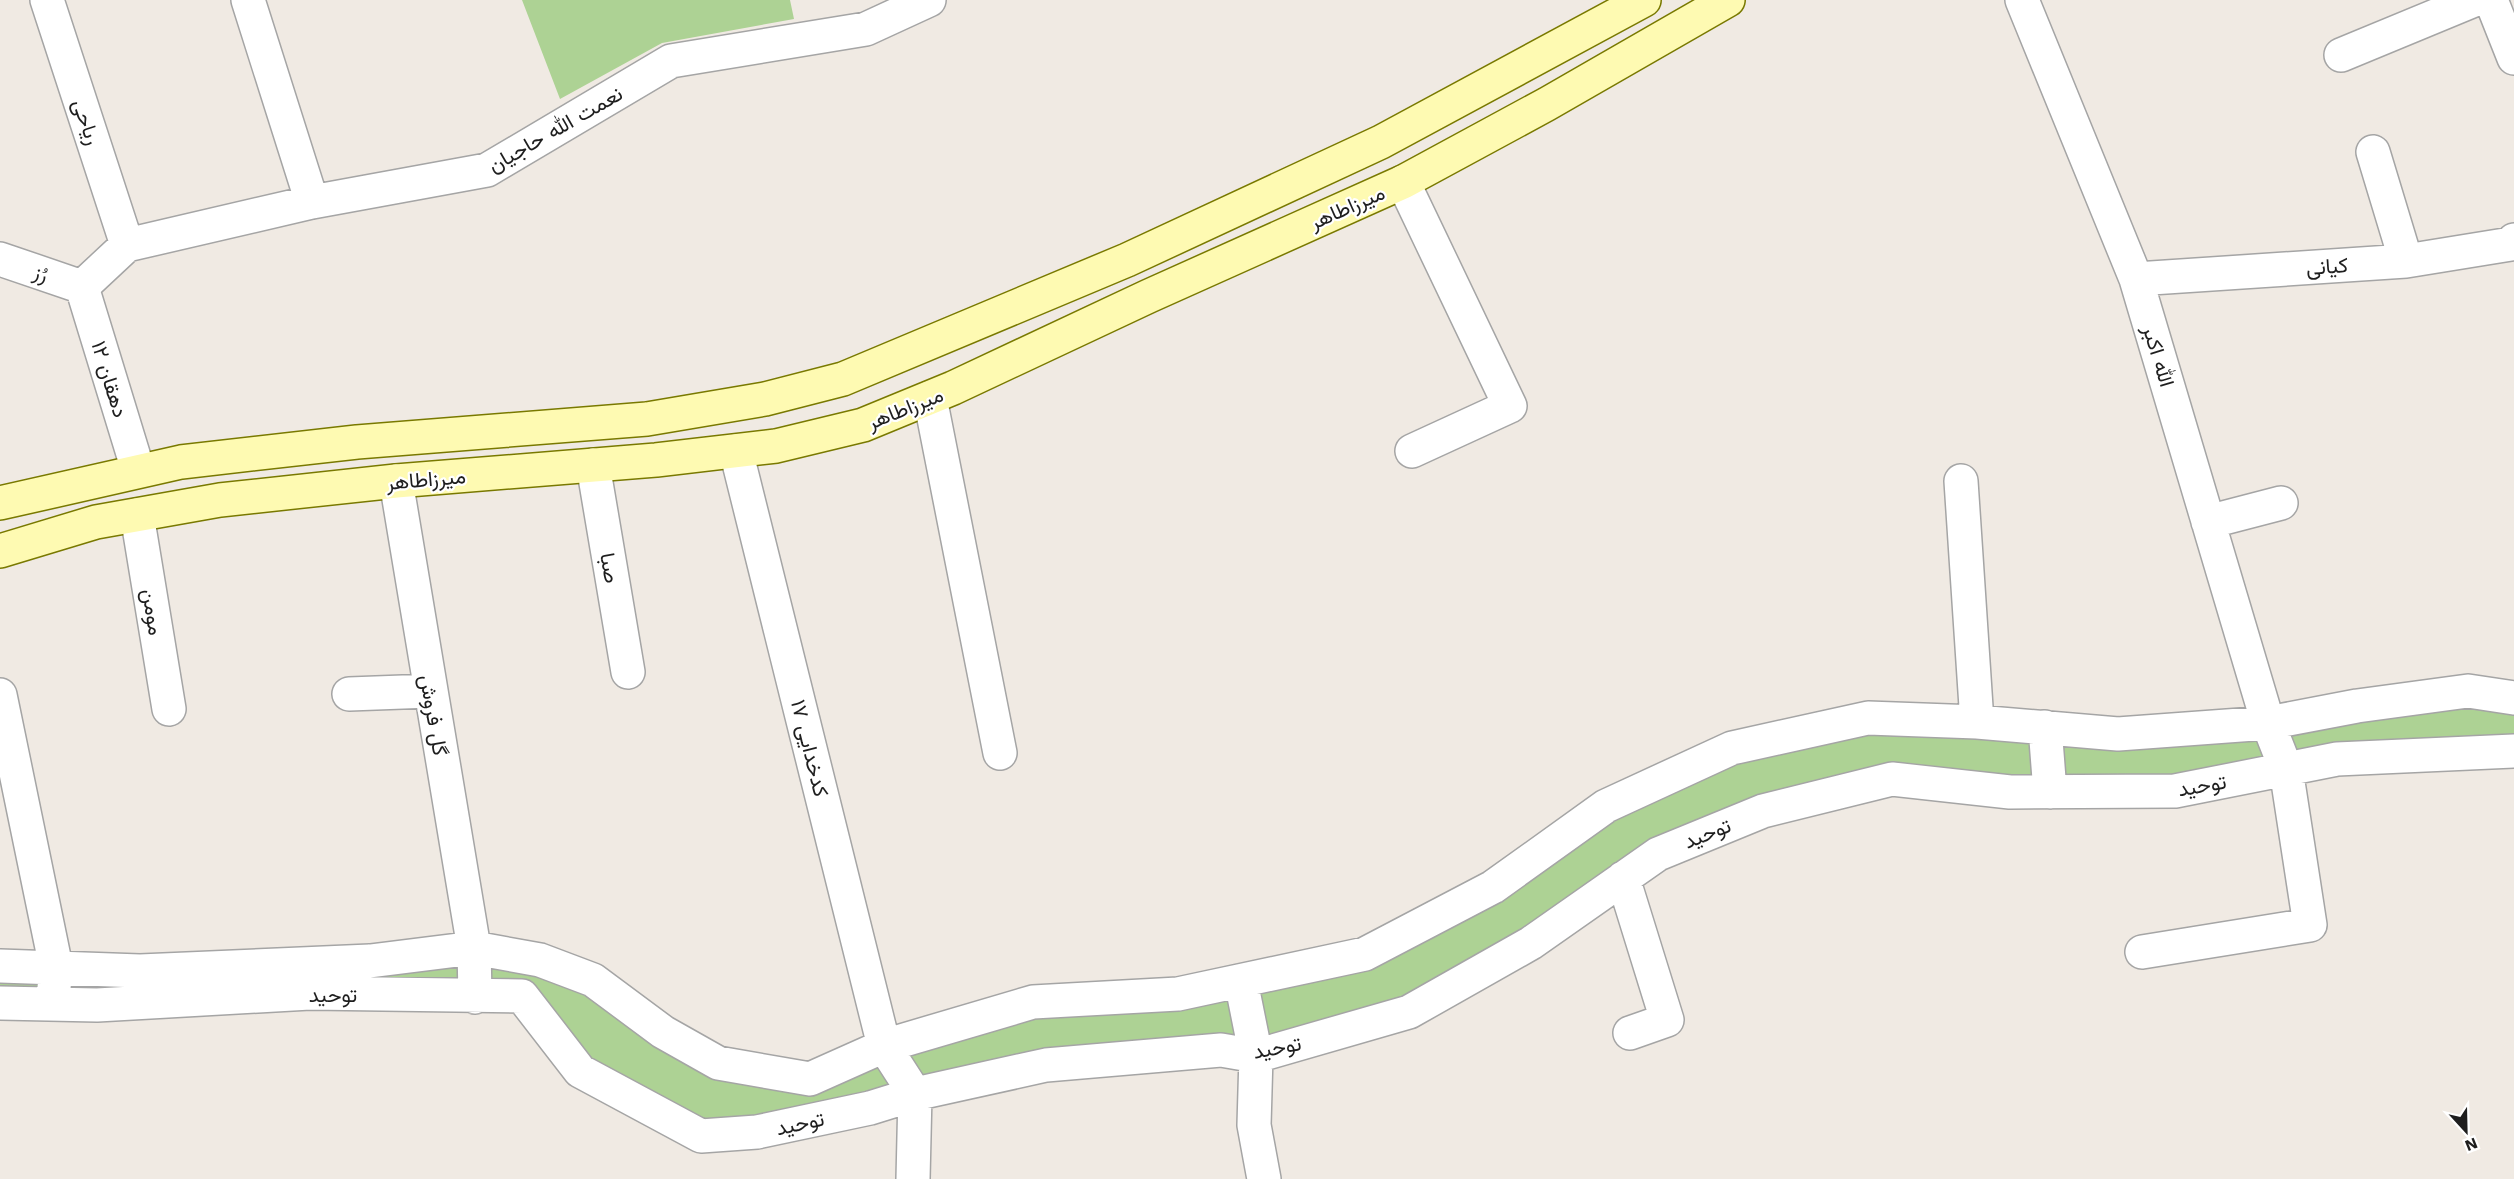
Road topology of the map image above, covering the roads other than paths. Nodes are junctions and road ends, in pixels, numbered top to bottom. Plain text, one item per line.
1 (47, 0) edge
2 (248, 0) edge
3 (929, 0) edge
4 (1644, 0) edge
5 (1728, 0) edge
6 (2022, 0) edge
7 (2474, 0) edge
8 (2491, 0) edge
9 (2341, 55) dead end
10 (2514, 58) edge
11 (2373, 152) dead end
12 (1403, 182) junction
13 (312, 202) junction
14 (2514, 240) edge
15 (127, 245) junction
16 (0, 259) edge
17 (2406, 261) junction
18 (2136, 279) junction
19 (82, 287) junction
20 (930, 398) junction
21 (736, 451) junction
22 (1412, 451) dead end
23 (592, 465) junction
24 (138, 470) junction
25 (396, 481) junction
26 (1961, 481) dead end
27 (0, 503) edge
28 (2280, 503) dead end
29 (137, 515) junction
30 (2208, 522) junction
31 (0, 551) edge
32 (628, 672) dead end
33 (430, 692) junction
34 (349, 694) dead end
35 (0, 695) edge
36 (2514, 698) edge
37 (169, 709) dead end
38 (1977, 722) junction
39 (2268, 723) junction
40 (2045, 727) junction
41 (2514, 751) edge
42 (1000, 753) dead end
43 (2286, 769) junction
44 (2050, 792) junction
45 (1623, 878) junction
46 (474, 948) junction
47 (2142, 952) dead end
48 (0, 966) edge
49 (56, 967) junction
50 (1241, 981) junction
51 (475, 997) junction
52 (0, 1003) edge
53 (54, 1004) junction
54 (1630, 1033) dead end
55 (884, 1046) junction
56 (1256, 1056) junction
57 (915, 1094) junction
58 (914, 1179) edge
59 (1264, 1179) edge

1 - 15 street, ریاحی
2 - 13 street
3 - 13 street, نعمت الله حاجیان
4 - 24 main road, میرزاطاهر
5 - 12 main road, میرزاطاهر
6 - 18 street, الله اکبر
7 - 9 street
8 - 10 street
11 - 17 street
12 - 20 main road, میرزاطاهر
12 - 22 street
13 - 15 street, نعمت الله حاجیان
14 - 17 street, کیانی
15 - 19 street, نعمت الله حاجیان
16 - 19 street, رُز
17 - 18 street, کیانی
18 - 30 street, الله اکبر
19 - 24 street, دهقان ۱۲
20 - 21 main road, میرزاطاهر
20 - 42 street
21 - 23 main road, میرزاطاهر
21 - 55 street, کدخدایی ۱۷
23 - 25 main road, میرزاطاهر
23 - 32 street, صبا
24 - 27 main road, میرزاطاهر
25 - 29 main road, میرزاطاهر
25 - 33 street, گل فروش
26 - 38 street
28 - 30 street
29 - 31 main road, میرزاطاهر
29 - 37 street, مومن
30 - 39 street, الله اکبر
33 - 34 street
33 - 46 street, گل فروش
35 - 49 street
36 - 39 street, توحید
38 - 40 street, توحید
38 - 50 street, توحید
39 - 40 street, توحید
39 - 43 street, الله اکبر
40 - 44 street
41 - 43 street, توحید
43 - 44 street, توحید
43 - 47 street, الله اکبر
44 - 45 street, توحید
45 - 54 street
45 - 56 street, توحید
46 - 49 street, توحید
46 - 51 street, گل فروش
46 - 55 street, توحید
48 - 49 street, توحید
49 - 53 street
50 - 55 street, توحید
50 - 56 street
51 - 53 street, توحید
51 - 57 street, توحید
52 - 53 street, توحید
55 - 57 street, کدخدایی ۱۷
56 - 57 street, توحید
56 - 59 street
57 - 58 street

